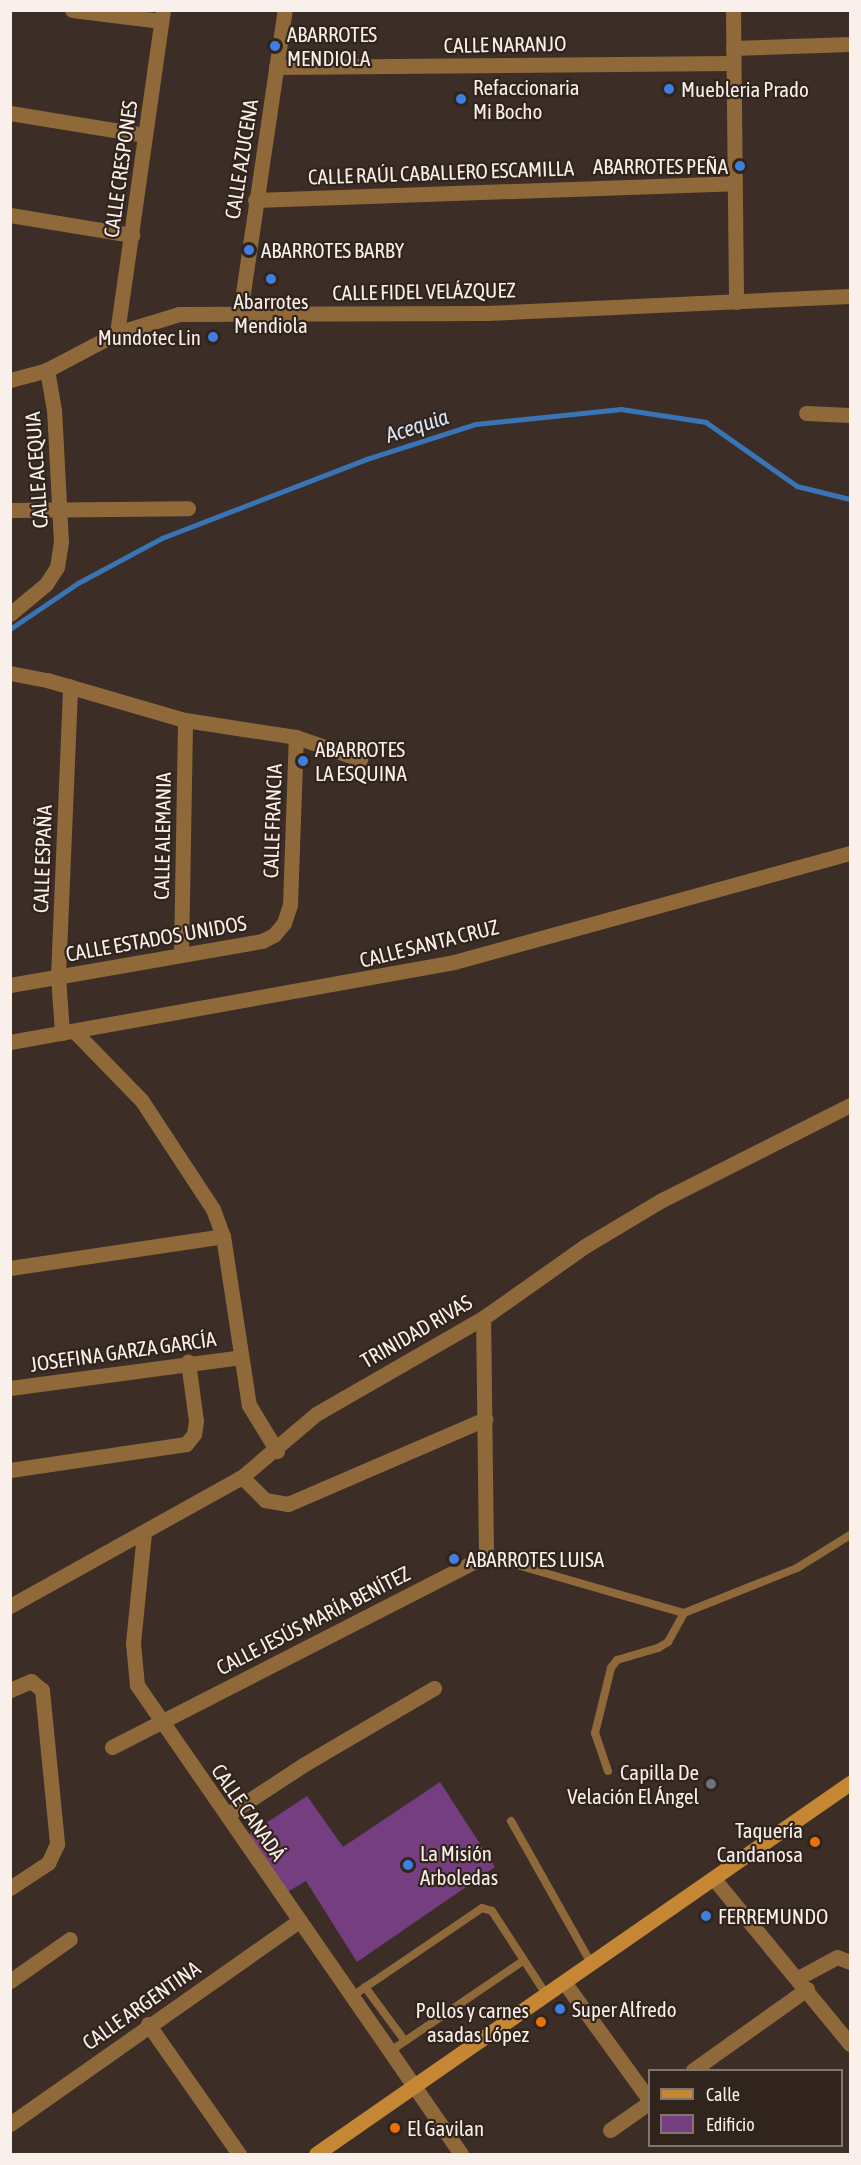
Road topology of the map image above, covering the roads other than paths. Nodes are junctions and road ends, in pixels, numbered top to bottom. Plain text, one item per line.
1 (72, 10) edge
2 (285, 10) edge
3 (733, 10) edge
4 (162, 16) edge
5 (850, 44) edge
6 (733, 56) junction
7 (276, 67) junction
8 (10, 113) edge
9 (145, 135) junction
10 (735, 183) junction
11 (255, 200) junction
12 (10, 215) edge
13 (132, 235) junction
14 (850, 296) edge
15 (736, 302) junction
16 (240, 313) junction
17 (117, 333) junction
18 (47, 370) junction
19 (10, 380) edge
20 (806, 414) dead end
21 (850, 415) edge
22 (188, 508) dead end
23 (61, 509) junction
24 (10, 510) edge
25 (10, 614) edge
26 (17, 674) edge
27 (70, 686) junction
28 (185, 720) junction
29 (296, 737) junction
30 (360, 759) dead end
31 (850, 853) edge
32 (290, 905) joint
33 (181, 954) junction
34 (58, 976) junction
35 (10, 985) edge
36 (69, 1032) junction
37 (10, 1042) edge
38 (850, 1106) edge
39 (223, 1236) junction
40 (10, 1269) edge
41 (483, 1318) junction
42 (241, 1357) junction
43 (188, 1362) junction
44 (10, 1388) edge
45 (485, 1419) junction
46 (277, 1451) junction
47 (10, 1470) edge
48 (242, 1477) junction
49 (144, 1533) junction
50 (850, 1535) edge
51 (486, 1556) junction
52 (10, 1606) edge
53 (684, 1613) junction
54 (434, 1688) dead end
55 (10, 1690) edge
56 (161, 1725) junction
57 (112, 1748) dead end
58 (608, 1770) dead end
59 (850, 1783) edge
60 (227, 1815) junction
61 (511, 1821) dead end
62 (714, 1879) junction
63 (10, 1888) edge
64 (297, 1922) junction
65 (70, 1939) dead end
66 (844, 1960) edge
67 (523, 1961) junction
68 (591, 1963) junction
69 (10, 1981) edge
70 (564, 1982) junction
71 (803, 1983) junction
72 (365, 1987) junction
73 (546, 1994) junction
74 (351, 1997) junction
75 (148, 2024) junction
76 (405, 2041) junction
77 (850, 2044) edge
78 (389, 2052) junction
79 (694, 2069) edge
80 (415, 2088) junction
81 (648, 2099) edge
82 (648, 2103) edge
83 (10, 2124) edge
84 (610, 2130) dead end
85 (239, 2154) edge
86 (316, 2154) edge
87 (461, 2154) edge

1 - 4 street
2 - 7 street, CALLE AZUCENA
3 - 6 street
4 - 9 street, CALLE CRESPONES
5 - 6 street, CALLE NARANJO
6 - 7 street, CALLE NARANJO
6 - 10 street
7 - 11 street, CALLE AZUCENA
8 - 9 street
9 - 13 street, CALLE CRESPONES
10 - 11 street, CALLE RAÚL CABALLERO ESCAMILLA
10 - 15 street
11 - 16 street, CALLE AZUCENA
12 - 13 street
13 - 17 street, CALLE CRESPONES
14 - 15 street, CALLE FIDEL VELÁZQUEZ
15 - 16 street, CALLE FIDEL VELÁZQUEZ
16 - 17 street, CALLE FIDEL VELÁZQUEZ
17 - 18 street, CALLE FIDEL VELÁZQUEZ
18 - 19 street, CALLE FIDEL VELÁZQUEZ
18 - 23 street, CALLE ACEQUIA
20 - 21 street
22 - 23 street
23 - 24 street
23 - 25 street, CALLE ACEQUIA
26 - 27 street
27 - 28 street
27 - 34 street, CALLE ESPAÑA
28 - 29 street
28 - 33 street, CALLE ALEMANIA
29 - 30 street
29 - 32 street, CALLE FRANCIA
31 - 36 street, CALLE SANTA CRUZ
32 - 33 street, CALLE ESTADOS UNIDOS
33 - 34 street, CALLE ESTADOS UNIDOS
34 - 35 street, CALLE ESTADOS UNIDOS
34 - 36 street, CALLE ESPAÑA
36 - 37 street, CALLE SANTA CRUZ
36 - 39 street
38 - 41 street, TRINIDAD RIVAS
39 - 40 street
39 - 42 street
41 - 45 street
41 - 46 street, TRINIDAD RIVAS
42 - 43 street, JOSEFINA GARZA GARCÍA
42 - 46 street
43 - 44 street, JOSEFINA GARZA GARCÍA
43 - 47 street
45 - 48 street
45 - 51 street
46 - 48 street, TRINIDAD RIVAS
48 - 49 street, TRINIDAD RIVAS
49 - 52 street, TRINIDAD RIVAS
49 - 56 street, CALLE CANADÁ
50 - 53 lane
51 - 53 lane
51 - 56 street, CALLE JESÚS MARÍA BENÍTEZ
53 - 58 lane
54 - 60 street
55 - 63 street
56 - 57 street, CALLE JESÚS MARÍA BENÍTEZ
56 - 60 street, CALLE CANADÁ
59 - 62 main road
60 - 64 street, CALLE CANADÁ
61 - 68 lane
62 - 68 main road
62 - 71 street
64 - 74 street, CALLE CANADÁ
64 - 75 street, CALLE ARGENTINA
65 - 69 street
66 - 71 street
67 - 72 lane
67 - 73 lane
67 - 76 lane
68 - 70 main road
70 - 73 main road
70 - 81 street
71 - 77 street
71 - 79 street
72 - 74 lane
72 - 76 lane
73 - 80 main road
74 - 78 street, CALLE CANADÁ
75 - 83 street, CALLE ARGENTINA
75 - 85 street
76 - 78 lane
78 - 80 street, CALLE CANADÁ
80 - 86 main road
80 - 87 street, CALLE CANADÁ
82 - 84 street

